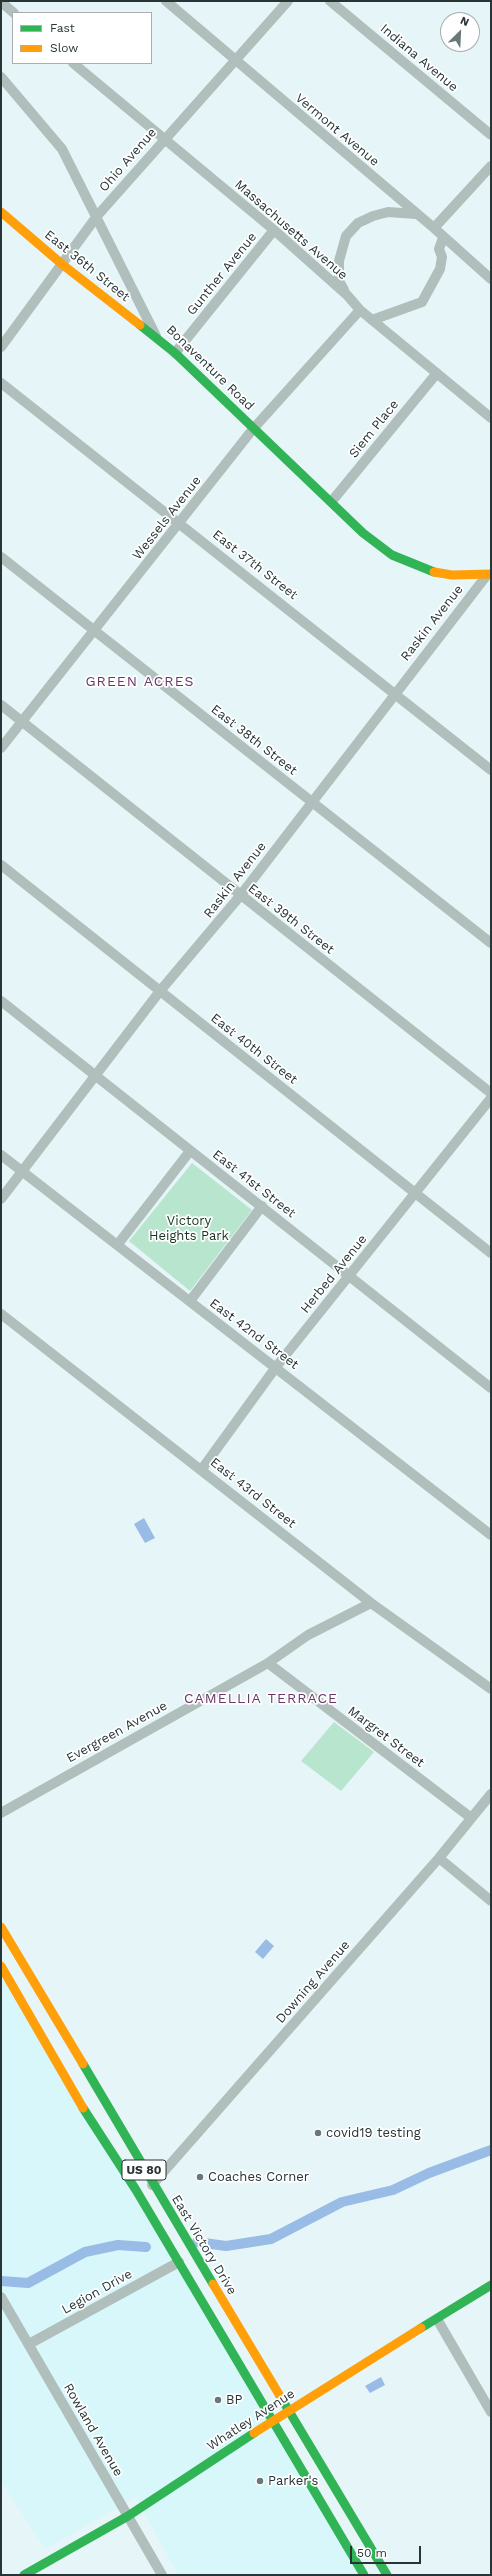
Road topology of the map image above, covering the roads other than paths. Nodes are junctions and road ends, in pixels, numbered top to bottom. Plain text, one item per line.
1 (166, 1) edge
2 (288, 1) edge
3 (330, 1) edge
4 (1, 2) edge
5 (13, 12) edge
6 (234, 61) junction
7 (74, 64) edge
8 (1, 77) edge
9 (491, 135) edge
10 (163, 139) junction
11 (491, 166) edge
12 (1, 212) edge
13 (416, 214) junction
14 (97, 216) junction
15 (434, 228) junction
16 (274, 230) junction
17 (442, 238) junction
18 (63, 265) junction
19 (491, 279) edge
20 (347, 295) junction
21 (360, 310) junction
22 (372, 320) junction
23 (157, 338) junction
24 (1, 347) edge
25 (175, 353) junction
26 (437, 373) junction
27 (1, 383) edge
28 (491, 418) edge
29 (253, 429) junction
30 (332, 502) junction
31 (180, 523) junction
32 (1, 557) edge
33 (489, 574) edge
34 (95, 631) junction
35 (395, 692) junction
36 (1, 705) edge
37 (21, 721) junction
38 (1, 748) edge
39 (491, 770) edge
40 (311, 802) junction
41 (1, 865) edge
42 (240, 896) junction
43 (491, 943) edge
44 (160, 991) junction
45 (1, 1001) edge
46 (96, 1076) junction
47 (491, 1093) edge
48 (491, 1098) edge
49 (190, 1151) junction
50 (1, 1155) edge
51 (22, 1172) junction
52 (415, 1194) junction
53 (1, 1199) edge
54 (262, 1206) junction
55 (118, 1244) junction
56 (491, 1253) edge
57 (349, 1275) junction
58 (190, 1301) junction
59 (1, 1314) edge
60 (276, 1367) junction
61 (491, 1388) edge
62 (202, 1469) junction
63 (491, 1535) edge
64 (371, 1603) junction
65 (268, 1663) junction
66 (491, 1689) edge
67 (491, 1794) edge
68 (1, 1813) edge
69 (470, 1817) junction
70 (439, 1858) junction
71 (491, 1901) edge
72 (1, 1928) edge
73 (1, 1966) edge
74 (96, 2130) junction
75 (152, 2185) junction
76 (178, 2262) junction
77 (491, 2285) edge
78 (1, 2297) edge
79 (437, 2319) junction
80 (29, 2344) junction
81 (290, 2411) junction
82 (491, 2412) edge
83 (272, 2421) junction
84 (128, 2516) junction
85 (24, 2575) edge
86 (162, 2575) edge
87 (364, 2575) edge
88 (387, 2575) edge

1 - 6 street, Vermont Avenue
2 - 6 street, Ohio Avenue
3 - 9 street, Indiana Avenue
4 - 5 street
6 - 10 street, Ohio Avenue
6 - 13 street, Vermont Avenue
7 - 10 street, Massachusetts Avenue
8 - 14 street, Bonaventure Road
10 - 14 street, Ohio Avenue
10 - 16 street, Massachusetts Avenue
11 - 15 street
12 - 18 main road, East 36th Street
13 - 15 street, Vermont Avenue
13 - 20 street
14 - 18 street, Ohio Avenue
14 - 23 street, Bonaventure Road
15 - 17 street, Vermont Avenue
16 - 20 street, Massachusetts Avenue
16 - 25 street, Gunther Avenue
17 - 19 street, Vermont Avenue
17 - 22 street
18 - 23 main road, East 36th Street
18 - 24 street, Ohio Avenue
20 - 21 street, Massachusetts Avenue
21 - 22 street, Massachusetts Avenue
21 - 29 street, Wessels Avenue
22 - 26 street, Massachusetts Avenue
23 - 25 main road, Bonaventure Road
25 - 29 main road, Bonaventure Road
26 - 28 street, Massachusetts Avenue
26 - 30 street, Siem Place
27 - 31 street, East 37th Street
29 - 30 main road, Bonaventure Road
29 - 31 street, Wessels Avenue
30 - 33 main road, Bonaventure Road
31 - 34 street, Wessels Avenue
31 - 35 street, East 37th Street
32 - 34 street, East 38th Street
33 - 35 street, Raskin Avenue
34 - 37 street, Wessels Avenue
34 - 40 street, East 38th Street
35 - 39 street, East 37th Street
35 - 40 street, Raskin Avenue
36 - 37 street, East 39th Street
37 - 38 street, Wessels Avenue
37 - 42 street, East 39th Street
40 - 42 street, Raskin Avenue
40 - 43 street, East 38th Street
41 - 44 street, East 40th Street
42 - 44 street, Raskin Avenue
42 - 47 street, East 39th Street
44 - 46 street, Raskin Avenue
44 - 52 street, East 40th Street
45 - 46 street, East 41st Street
46 - 49 street, East 41st Street
46 - 51 street, Raskin Avenue
48 - 52 street, Herbed Avenue
49 - 54 street, East 41st Street
49 - 55 street
50 - 51 street, East 42nd Street
51 - 53 street, Raskin Avenue
51 - 55 street, East 42nd Street
52 - 56 street, East 40th Street
52 - 57 street, Herbed Avenue
54 - 57 street, East 41st Street
54 - 58 street
55 - 58 street, East 42nd Street
57 - 60 street, Herbed Avenue
57 - 61 street, East 41st Street
58 - 60 street, East 42nd Street
59 - 62 street, East 43rd Street
60 - 62 street, Herbed Avenue
60 - 63 street, East 42nd Street
62 - 64 street, East 43rd Street
64 - 65 street, Evergreen Avenue
64 - 66 street, East 43rd Street
65 - 68 street, Evergreen Avenue
65 - 69 street, Margret Street
67 - 69 street, Downing Avenue
69 - 70 street, Downing Avenue
70 - 71 street
70 - 75 street, Downing Avenue
72 - 75 main road, East Victory Drive / US 80
73 - 74 main road, US 80
74 - 75 main road
74 - 76 main road, US 80
75 - 81 main road, East Victory Drive / US 80
76 - 80 street, Legion Drive
76 - 83 main road, US 80
77 - 79 main road, Whatley Avenue
78 - 80 street, Rowland Avenue
79 - 81 main road, Whatley Avenue
79 - 82 street
80 - 84 street, Rowland Avenue
81 - 83 main road, Whatley Avenue
81 - 88 main road, East Victory Drive / US 80
83 - 84 main road, Whatley Avenue
83 - 87 main road, US 80
84 - 85 main road, Whatley Avenue
84 - 86 street, Rowland Avenue

